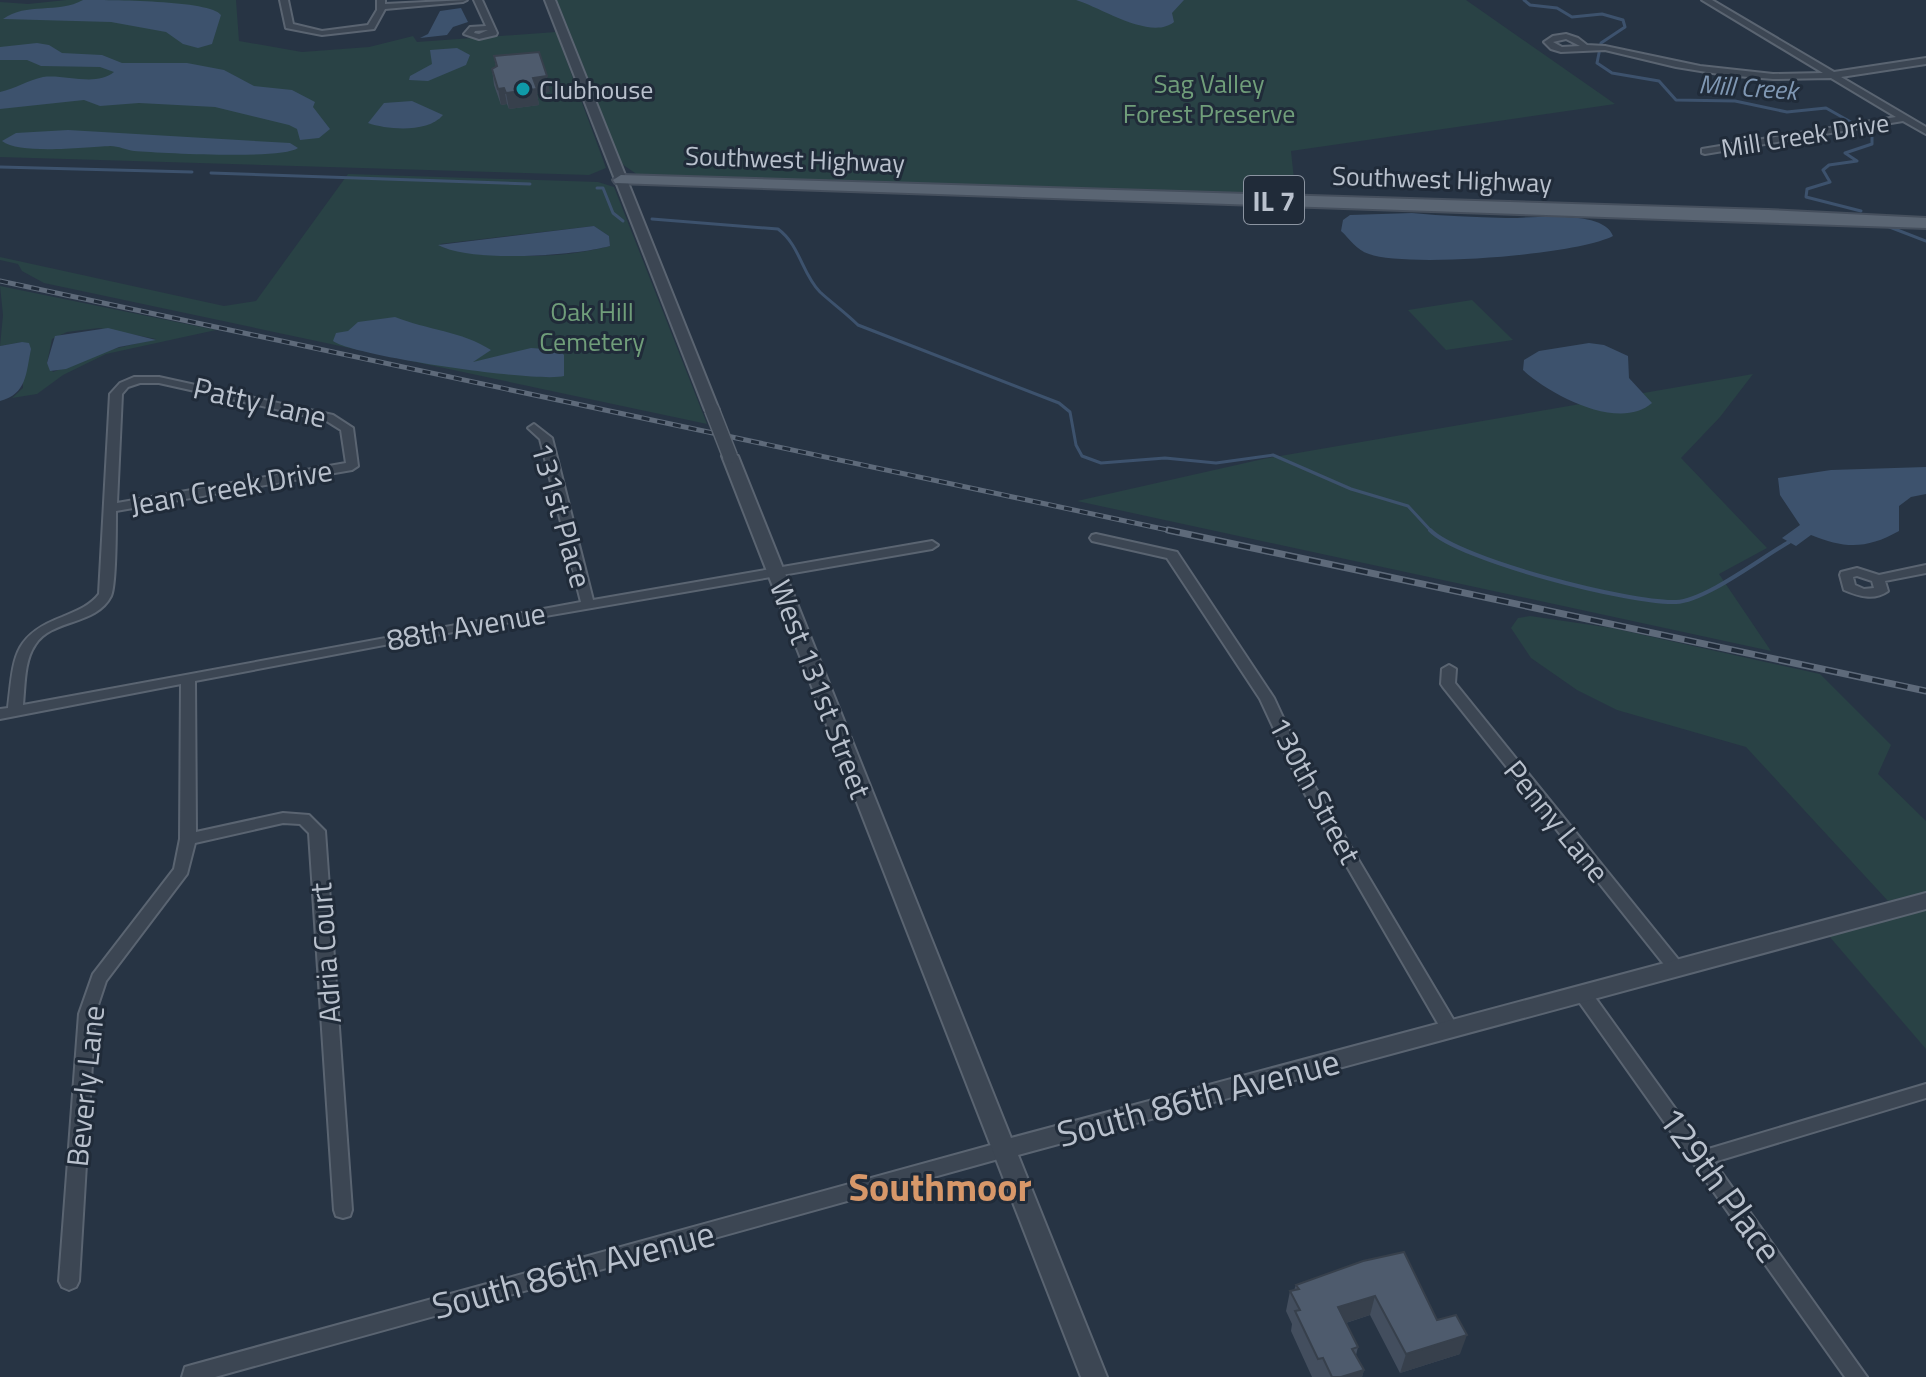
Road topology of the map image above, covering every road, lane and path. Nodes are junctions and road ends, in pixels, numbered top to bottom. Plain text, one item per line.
1 (284, 0) edge
2 (463, 0) edge
3 (478, 0) edge
4 (550, 0) edge
5 (1706, 0) edge
6 (382, 4) edge
7 (488, 28) dead end
8 (1583, 45) dead end
9 (1926, 61) edge
10 (1831, 75) junction
11 (1906, 118) junction
12 (1926, 131) edge
13 (1705, 151) dead end
14 (621, 180) junction
15 (1926, 223) edge
16 (534, 428) dead end
17 (352, 466) joint
18 (110, 508) junction
19 (1096, 538) dead end
20 (932, 545) dead end
21 (1926, 569) edge
22 (775, 570) junction
23 (1878, 579) dead end
24 (588, 604) junction
25 (1449, 669) dead end
26 (188, 679) junction
27 (7, 712) edge
28 (188, 839) junction
29 (1926, 901) edge
30 (1676, 968) junction
31 (1583, 994) junction
32 (1450, 1029) junction
33 (1926, 1091) edge
34 (1002, 1150) junction
35 (1703, 1158) junction
36 (343, 1210) dead end
37 (69, 1281) dead end
38 (192, 1375) edge
39 (1094, 1377) edge
40 (1857, 1377) edge

1 - 6 street
2 - 6 street
3 - 7 street
4 - 14 street, West 131st Street
5 - 10 street
8 - 10 street
9 - 10 street
10 - 11 street
11 - 12 street
11 - 13 street, Mill Creek Drive
14 - 15 main road, Southwest Highway / IL 7
14 - 22 street, West 131st Street, bridge
16 - 24 street, 131st Place
17 - 18 street, Jean Creek Drive
17 - 18 street, Patty Lane
18 - 27 street
19 - 32 street, 130th Street
20 - 22 street, 88th Avenue
21 - 23 street
22 - 24 street, 88th Avenue
22 - 34 street, West 131st Street
24 - 26 street, 88th Avenue
25 - 30 street, Penny Lane
26 - 27 street, 88th Avenue
26 - 28 street, Beverly Lane
28 - 36 street, Adria Court
28 - 37 street, Beverly Lane
29 - 30 street, South 86th Avenue
30 - 31 street, South 86th Avenue
31 - 32 street, South 86th Avenue
31 - 35 street, 129th Place
32 - 34 street, South 86th Avenue
33 - 35 street
34 - 38 street, South 86th Avenue
34 - 39 street, West 131st Street
35 - 40 street, 129th Place

